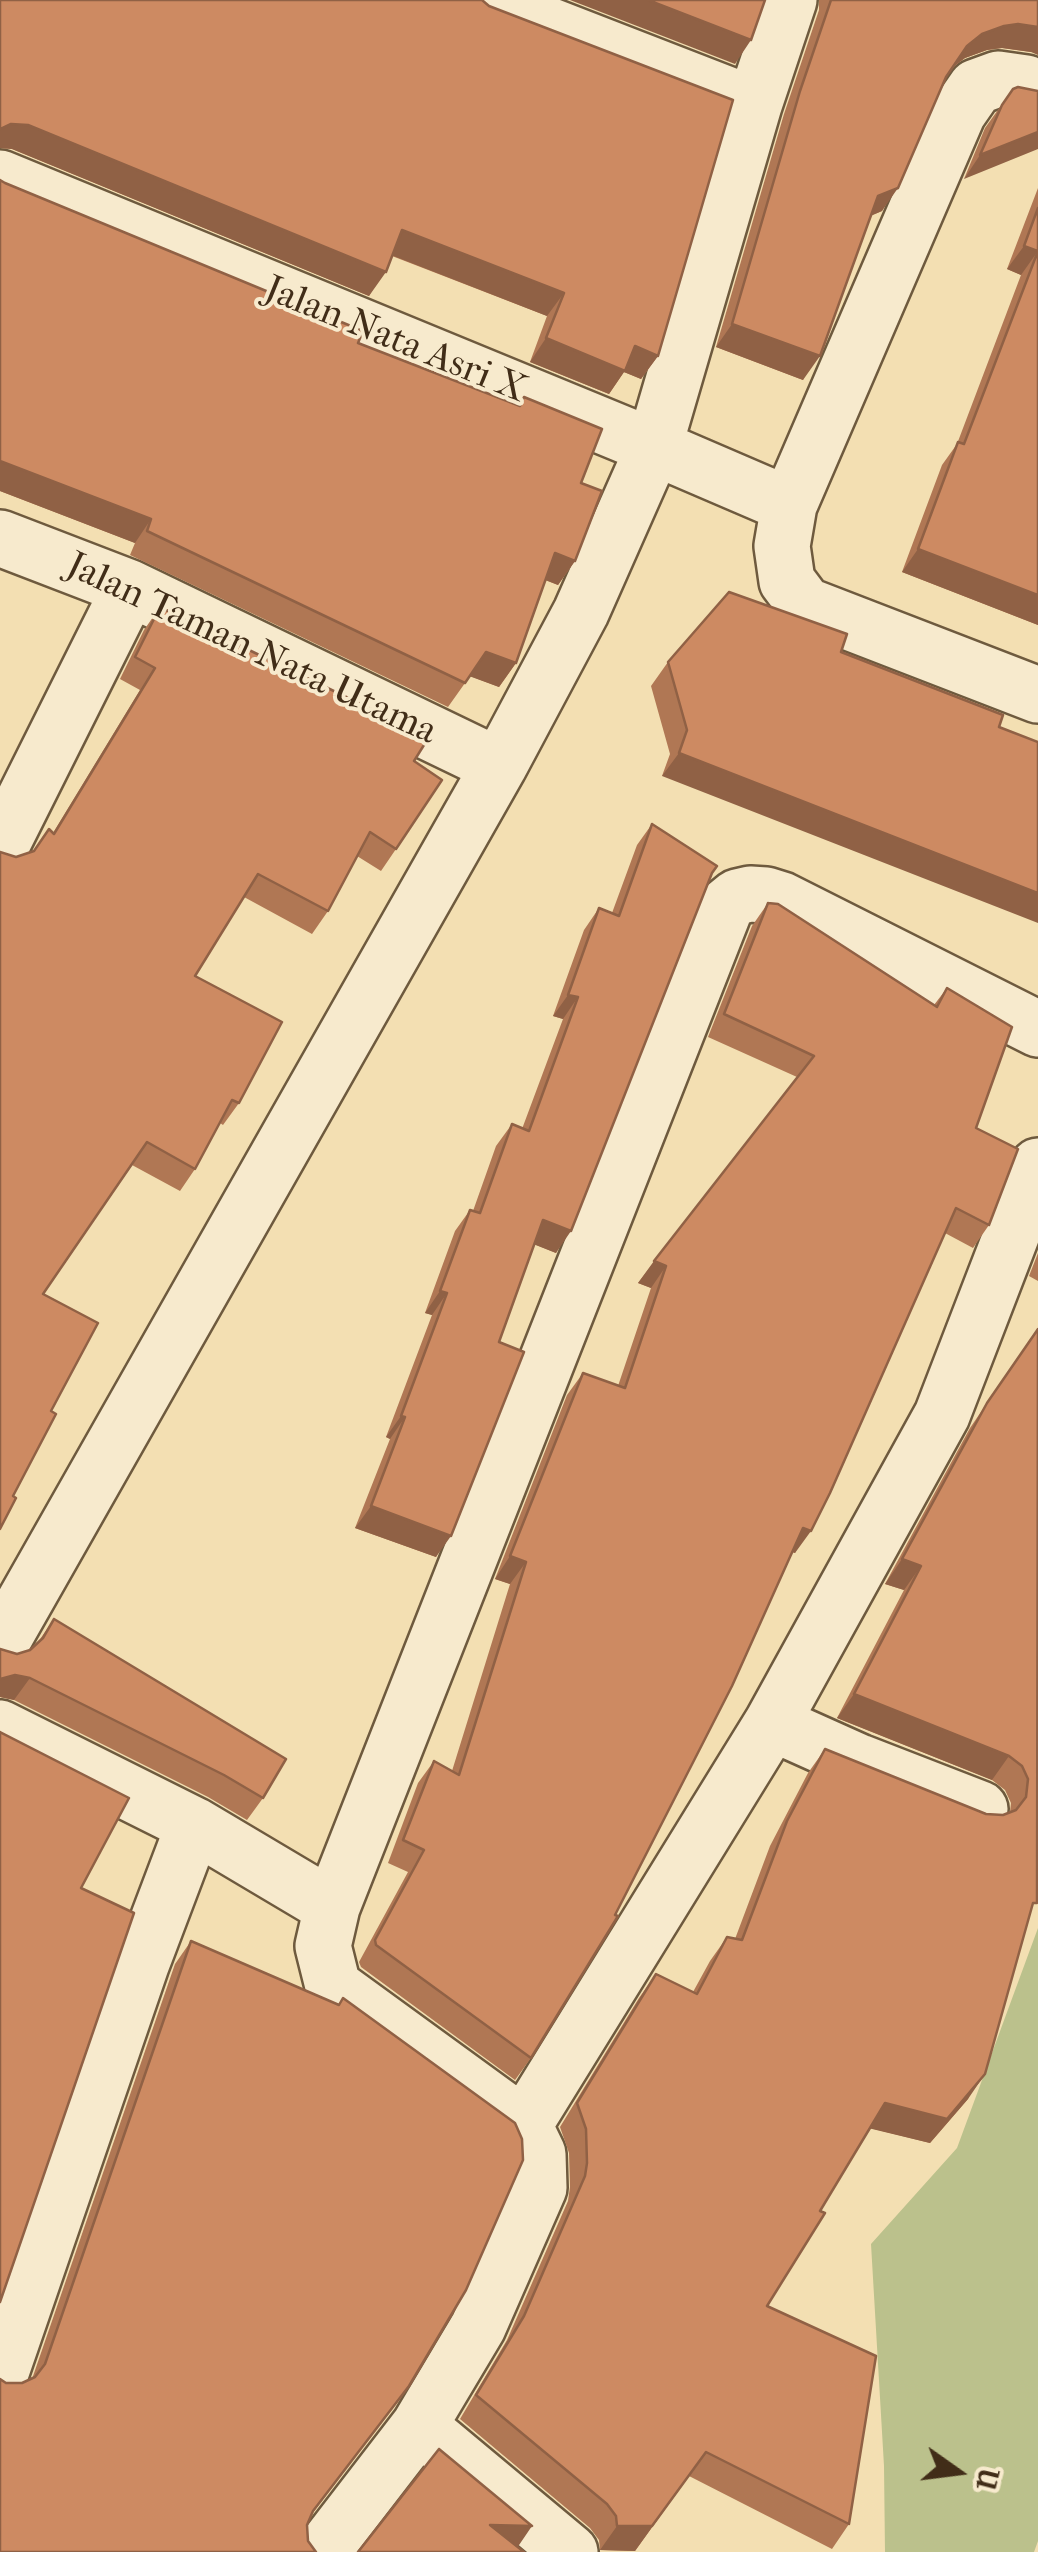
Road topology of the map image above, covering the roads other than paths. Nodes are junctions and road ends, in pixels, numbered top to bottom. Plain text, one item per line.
1 (484, 0) edge
2 (788, 0) edge
3 (1038, 88) edge
4 (754, 105) junction
5 (0, 178) edge
6 (654, 448) junction
7 (789, 505) junction
8 (0, 538) edge
9 (130, 588) junction
10 (1038, 695) edge
11 (500, 766) junction
12 (4, 826) edge
13 (1038, 1029) edge
14 (1038, 1166) edge
15 (0, 1645) edge
16 (772, 1723) junction
17 (0, 1728) edge
18 (980, 1808) edge
19 (194, 1825) junction
20 (332, 1907) junction
21 (524, 2125) junction
22 (0, 2375) edge
23 (420, 2426) junction
24 (322, 2552) edge
25 (570, 2552) edge

1 - 4 street
2 - 4 street
3 - 7 street
4 - 6 street
5 - 6 street, Jalan Nata Asri X
6 - 7 street, Jalan Nata Asri X
6 - 11 street
7 - 10 street
8 - 9 street, Jalan Taman Nata Utama
9 - 11 street, Jalan Taman Nata Utama
9 - 12 street
11 - 15 street
13 - 20 street
14 - 16 street
16 - 18 street
16 - 21 street
17 - 19 street
19 - 20 street
19 - 22 street
20 - 21 street
21 - 23 street
23 - 24 street
23 - 25 street

